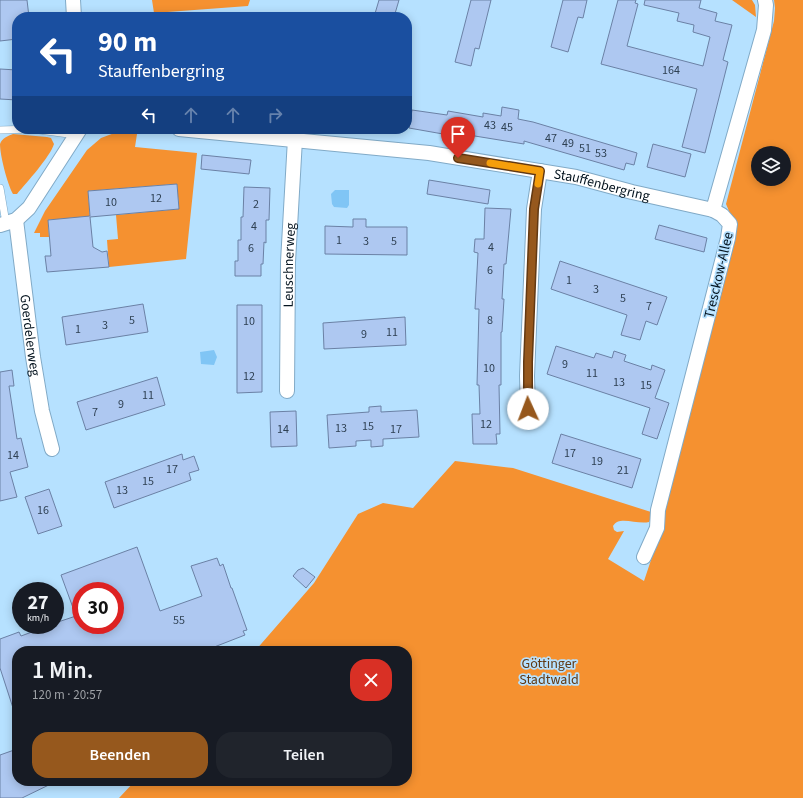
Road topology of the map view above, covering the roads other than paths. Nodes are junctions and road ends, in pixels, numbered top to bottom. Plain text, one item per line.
1 (72, 0) edge
2 (765, 0) edge
3 (73, 12) edge
4 (0, 130) edge
5 (12, 130) edge
6 (77, 134) edge
7 (237, 134) edge
8 (295, 139) junction
9 (540, 171) junction
10 (0, 188) edge
11 (713, 210) junction
12 (7, 223) edge
13 (287, 391) dead end
14 (528, 409) dead end
15 (52, 449) dead end
16 (644, 557) dead end

1 - 3 street
2 - 11 street
4 - 5 lane
6 - 12 street
7 - 8 street, Stauffenbergring
8 - 9 street, Stauffenbergring
8 - 13 street, Leuschnerweg
9 - 11 street, Stauffenbergring
9 - 14 street
10 - 12 lane, Goerdelerweg
11 - 16 street, Tresckow-Allee
12 - 15 street, Goerdelerweg

